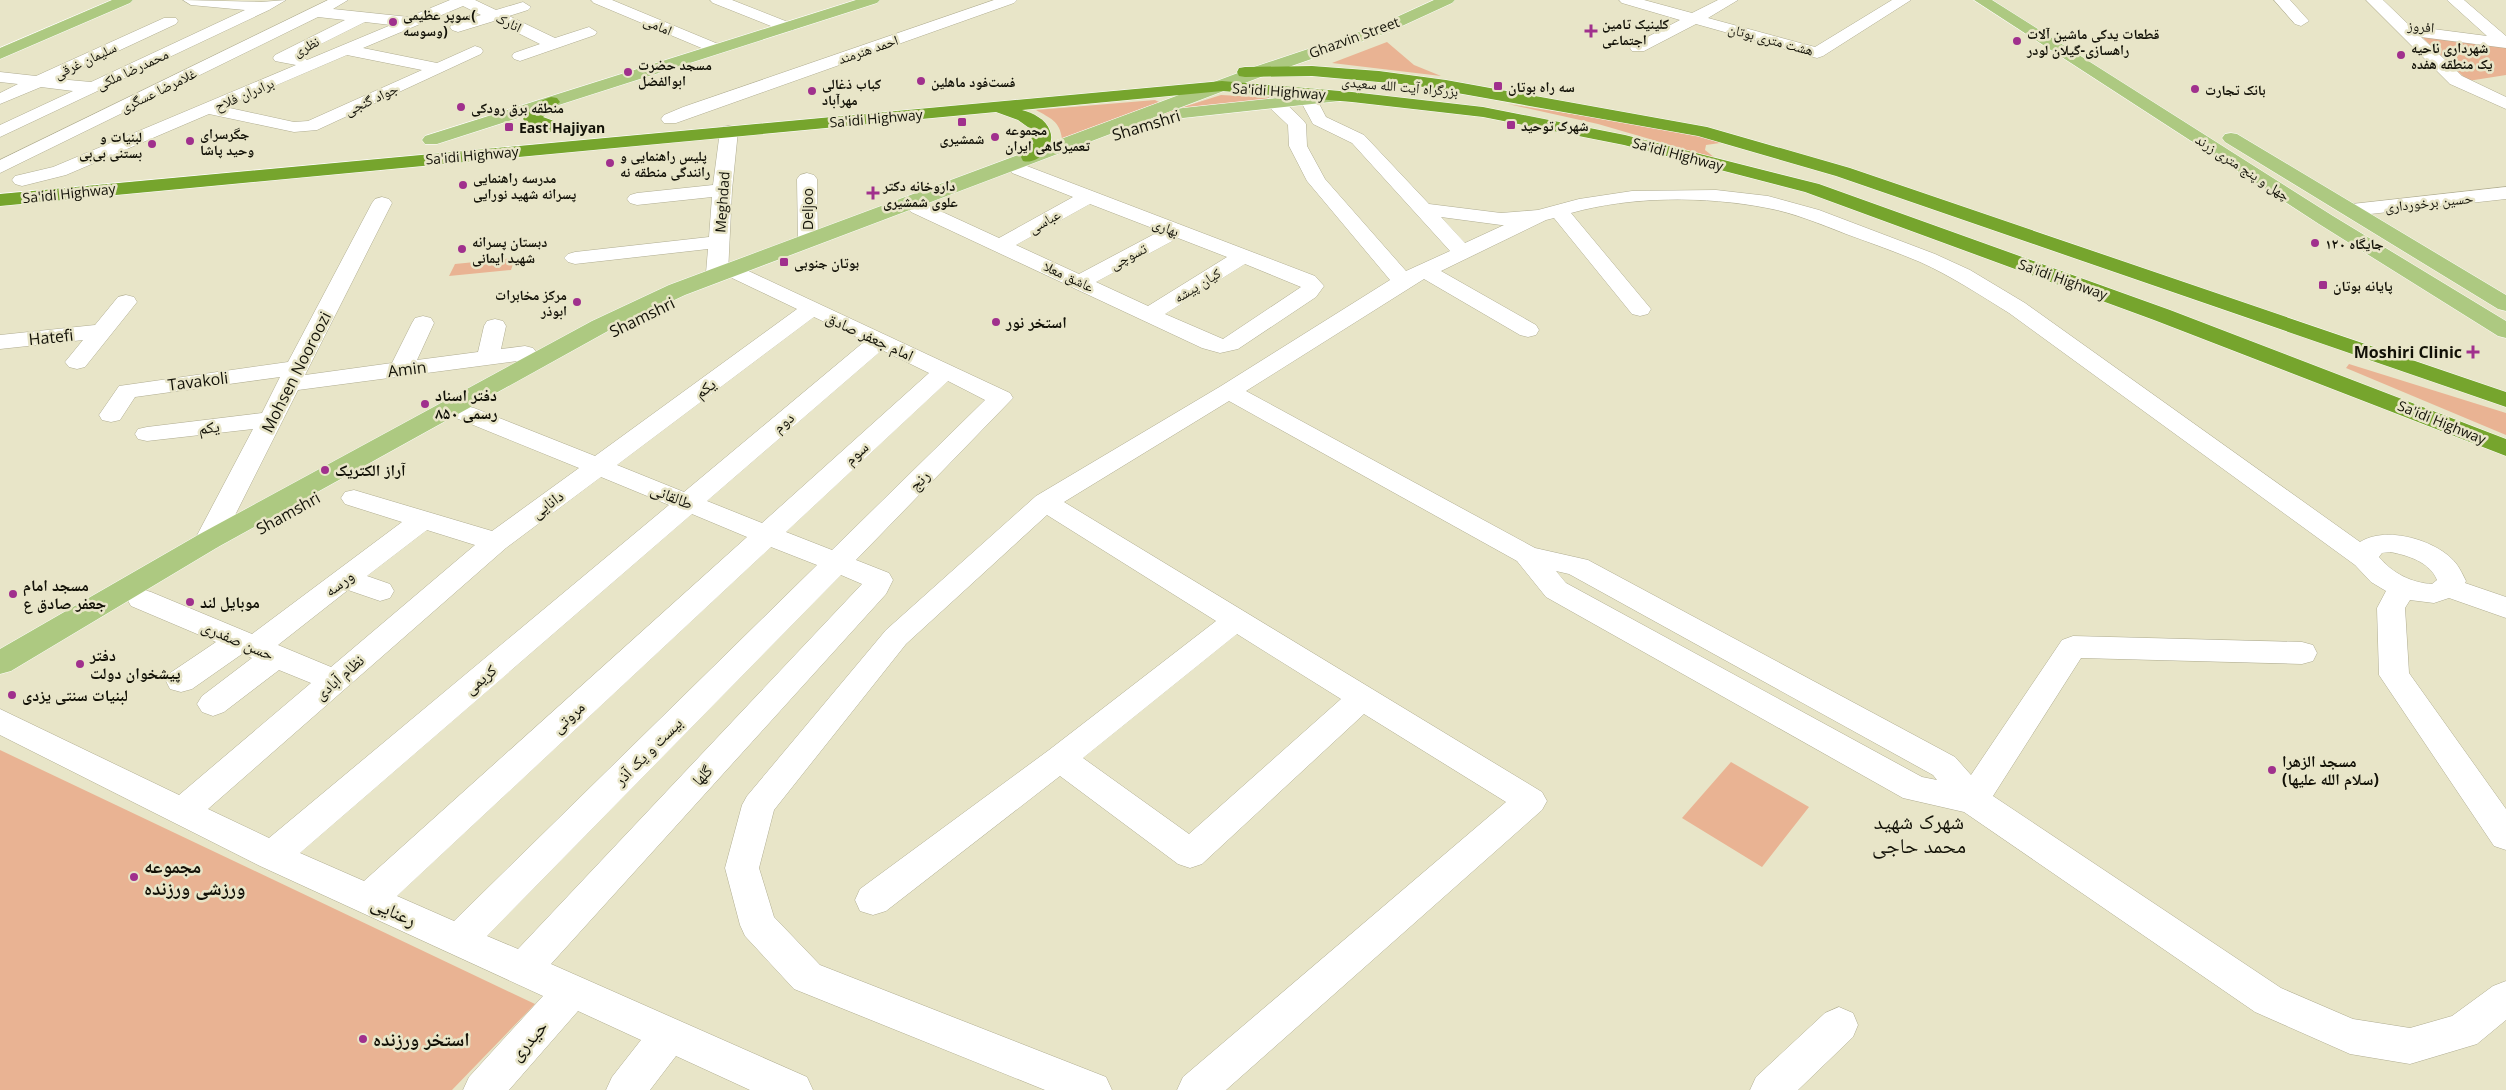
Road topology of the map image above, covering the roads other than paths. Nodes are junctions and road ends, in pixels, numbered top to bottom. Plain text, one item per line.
1 (105, 0) edge
2 (125, 0) edge
3 (191, 0) edge
4 (340, 0) edge
5 (463, 0) edge
6 (599, 0) edge
7 (718, 0) edge
8 (872, 0) edge
9 (1009, 0) edge
10 (1447, 0) edge
11 (1627, 0) edge
12 (1730, 0) edge
13 (1903, 0) edge
14 (1982, 0) edge
15 (2003, 0) edge
16 (2282, 0) edge
17 (2374, 0) edge
18 (2455, 0) edge
19 (214, 1) edge
20 (271, 4) edge
21 (396, 4) dead end
22 (523, 7) dead end
23 (316, 12) junction
24 (496, 16) junction
25 (367, 17) junction
26 (1694, 18) junction
27 (170, 21) dead end
28 (2301, 21) dead end
29 (412, 22) junction
30 (458, 27) dead end
31 (787, 27) junction
32 (2403, 27) junction
33 (2442, 28) dead end
34 (589, 32) dead end
35 (2505, 43) edge
36 (0, 44) edge
37 (554, 44) junction
38 (1638, 48) dead end
39 (717, 49) junction
40 (346, 50) junction
41 (474, 51) dead end
42 (0, 54) edge
43 (520, 56) dead end
44 (318, 62) junction
45 (439, 68) junction
46 (1260, 71) junction
47 (0, 77) edge
48 (38, 82) junction
49 (1222, 86) junction
50 (92, 88) junction
51 (148, 94) junction
52 (1343, 96) junction
53 (1308, 98) junction
54 (1511, 98) joint
55 (0, 99) edge
56 (551, 102) junction
57 (1274, 102) junction
58 (2506, 104) edge
59 (216, 106) junction
60 (797, 108) dead end
61 (991, 108) junction
62 (670, 119) junction
63 (729, 123) junction
64 (605, 125) dead end
65 (578, 127) dead end
66 (559, 129) junction
67 (0, 132) edge
68 (423, 141) joint
69 (363, 146) dead end
70 (1772, 152) junction
71 (239, 158) dead end
72 (1025, 163) junction
73 (0, 167) edge
74 (108, 171) dead end
75 (807, 179) dead end
76 (22, 180) junction
77 (1812, 188) junction
78 (722, 190) junction
79 (2506, 193) edge
80 (0, 196) edge
81 (1088, 197) junction
82 (637, 199) dead end
83 (382, 203) dead end
84 (912, 205) junction
85 (1422, 209) junction
86 (2352, 210) junction
87 (1549, 214) junction
88 (1175, 231) junction
89 (719, 242) junction
90 (811, 242) junction
91 (1001, 245) junction
92 (1463, 253) junction
93 (1243, 256) junction
94 (575, 258) dead end
95 (728, 273) junction
96 (1414, 276) junction
97 (1081, 282) junction
98 (126, 302) dead end
99 (2506, 304) edge
100 (811, 309) junction
101 (1640, 309) dead end
102 (1150, 314) junction
103 (422, 323) dead end
104 (495, 326) dead end
105 (1528, 330) dead end
106 (101, 331) junction
107 (2506, 331) edge
108 (879, 341) junction
109 (0, 342) edge
110 (1220, 346) joint
111 (525, 353) dead end
112 (488, 358) junction
113 (77, 362) dead end
114 (401, 370) junction
115 (945, 371) junction
116 (294, 376) junction
117 (2468, 388) junction
118 (1229, 391) junction
119 (2506, 393) edge
120 (1001, 398) joint
121 (2506, 400) edge
122 (459, 410) junction
123 (110, 415) dead end
124 (272, 419) junction
125 (147, 434) dead end
126 (2506, 448) edge
127 (599, 466) junction
128 (354, 498) dead end
129 (1045, 502) junction
130 (688, 503) junction
131 (423, 519) junction
132 (767, 534) junction
133 (496, 542) junction
134 (216, 545) junction
135 (2365, 558) junction
136 (836, 563) junction
137 (345, 579) junction
138 (879, 580) joint
139 (2402, 587) junction
140 (2448, 588) junction
141 (380, 591) dead end
142 (132, 595) junction
143 (2506, 608) edge
144 (1236, 620) junction
145 (257, 648) junction
146 (2302, 653) dead end
147 (0, 663) edge
148 (181, 681) dead end
149 (335, 681) junction
150 (0, 682) edge
151 (1362, 698) junction
152 (213, 704) dead end
153 (0, 721) edge
154 (1060, 759) junction
155 (1973, 800) junction
156 (182, 812) junction
157 (2506, 836) edge
158 (272, 856) junction
159 (368, 899) junction
160 (873, 900) dead end
161 (459, 940) junction
162 (523, 969) junction
163 (572, 991) junction
164 (2505, 1001) edge
165 (1839, 1024) dead end
166 (669, 1035) junction
167 (787, 1089) edge
168 (484, 1090) edge
169 (626, 1090) edge
170 (1092, 1090) edge
171 (1198, 1090) edge
172 (1770, 1090) edge

1 - 36 main road
2 - 42 main road
3 - 19 street
4 - 23 street, غلامرضا عسگری
5 - 24 street, انارک
5 - 29 street, برادران فلاح
6 - 39 street, امامی
7 - 31 street
8 - 31 main road
9 - 62 street, احمد هنرمند
10 - 46 main road, Ghazvin Street
11 - 26 street, هشت متری بوتان
12 - 26 street
13 - 26 street, هشت متری بوتان
14 - 107 main road, چهل و پنج متری زرند
15 - 86 main road, چهل و پنج متری زرند
16 - 28 street
17 - 32 street
18 - 35 street
19 - 20 street
20 - 23 street
20 - 50 street, محمدرضا ملکی
21 - 25 street
22 - 24 street
23 - 25 street
23 - 51 street, غلامرضا عسگری
24 - 30 street
24 - 37 street, انارک
25 - 29 street
25 - 44 street, نظری
26 - 38 street
27 - 48 street, سلیمان غرقی
29 - 40 street, برادران فلاح
31 - 39 main road
32 - 33 street, افروز
32 - 35 street
32 - 58 street
34 - 37 street, انارک
37 - 43 street, انارک
39 - 56 main road
40 - 44 street, برادران فلاح
40 - 45 street, جواد گنجی
41 - 45 street
44 - 59 street, برادران فلاح
45 - 59 street, جواد گنجی
46 - 49 main road, Ghazvin Street
46 - 54 highway, بزرگراه آیت الله سعیدی
46 - 60 highway, Sa'idi Highway
47 - 48 street, جواد گنجی
48 - 50 street, جواد گنجی
48 - 55 street, سلیمان غرقی
49 - 52 highway, Sa'idi Highway
49 - 61 highway, Sa'idi Highway
49 - 72 main road, Shamshri
50 - 51 street, جواد گنجی
50 - 67 street, محمدرضا ملکی
51 - 59 street, جواد گنجی
51 - 73 street, غلامرضا عسگری
52 - 53 main road, Shamshri
52 - 77 highway, Sa'idi Highway
53 - 57 main road, Shamshri
53 - 85 street
54 - 70 highway, Sa'idi Highway
56 - 66 highway
56 - 68 main road
57 - 72 main road, Shamshri
57 - 96 street
59 - 76 street, برادران فلاح
61 - 63 highway, Sa'idi Highway
61 - 72 highway
62 - 63 highway, Sa'idi Highway
62 - 64 highway, Sa'idi Highway
63 - 78 street, Meghdad
63 - 80 highway, Sa'idi Highway
65 - 66 highway, Sa'idi Highway
66 - 68 highway, Sa'idi Highway
69 - 71 highway
70 - 77 highway
70 - 117 highway, Sa'idi Highway
72 - 81 street, بهاری
72 - 84 main road, Shamshri
74 - 76 highway, Sa'idi Highway
75 - 90 street, Deljoo
76 - 80 highway, Sa'idi Highway
77 - 126 highway, Sa'idi Highway
78 - 82 street
78 - 89 street, Meghdad
79 - 86 street, حسین برخورداری
81 - 88 street, بهاری
81 - 91 street, عباسی
83 - 116 street, Mohsen Nooroozi
84 - 90 main road, Shamshri
84 - 91 street, عاشق معلا
85 - 87 street
85 - 92 street
86 - 99 main road, چهل و پنج متری زرند
87 - 92 street
87 - 101 street
87 - 135 street
88 - 93 street, بهاری
88 - 97 street, تسوچی
89 - 94 street
89 - 95 street, Meghdad
90 - 95 main road, Shamshri
91 - 97 street, عاشق معلا
92 - 96 street
93 - 102 street, کیان پیشه
93 - 110 street, بهاری
95 - 100 street, امام جعفر صادق
95 - 122 main road, Shamshri
96 - 105 street
96 - 118 street
97 - 102 street, عاشق معلا
98 - 106 street, Hatefi
100 - 108 street, امام جعفر صادق
100 - 127 street, یکم
102 - 110 street, عاشق معلا
103 - 114 street
104 - 112 street
106 - 109 street, Hatefi
106 - 113 street, Hatefi
108 - 115 street, امام جعفر صادق
108 - 130 street, دوم
111 - 112 street, Amin
112 - 114 street, Amin
114 - 116 street, Amin
115 - 120 street, امام جعفر صادق
115 - 132 street, سوم
116 - 123 street, Tavakoli
116 - 124 street, Mohsen Nooroozi
117 - 119 main road
117 - 121 highway, Sa'idi Highway
118 - 129 street
118 - 155 street
120 - 136 street, رنج
122 - 127 street, طالقانی
122 - 134 main road, Shamshri
124 - 125 street, یکم
124 - 134 street, Mohsen Nooroozi
127 - 130 street, طالقانی
127 - 133 street, دانایی
128 - 131 street
129 - 144 street
129 - 170 street
130 - 132 street, طالقانی
130 - 158 street, کریمی
131 - 133 street
131 - 137 street, ورسه
132 - 136 street, طالقانی
132 - 159 street, مروتی
133 - 149 street, نظام آبادی
134 - 142 main road, Shamshri
135 - 139 street
135 - 140 street
136 - 138 street, طالقانی
136 - 161 street, بیست و یک آذر
137 - 141 street
137 - 145 street, ورسه
138 - 162 street, گلها
139 - 140 street
139 - 157 street
140 - 143 street
142 - 145 street, حسن صفدری
142 - 147 main road
142 - 150 main road, Shamshri
144 - 151 street
144 - 154 street
145 - 148 street
145 - 149 street, حسن صفدری
145 - 152 street
146 - 155 street
149 - 156 street, نظام آبادی
151 - 154 street
151 - 171 street
153 - 156 street, رعنایی
154 - 160 street
155 - 164 street
156 - 158 street, رعنایی
158 - 159 street, رعنایی
159 - 161 street, رعنایی
161 - 162 street, رعنایی
162 - 163 street, رعنایی
163 - 166 street, رعنایی
163 - 168 street, حیدری
165 - 172 street
166 - 167 street, رعنایی
166 - 169 street

